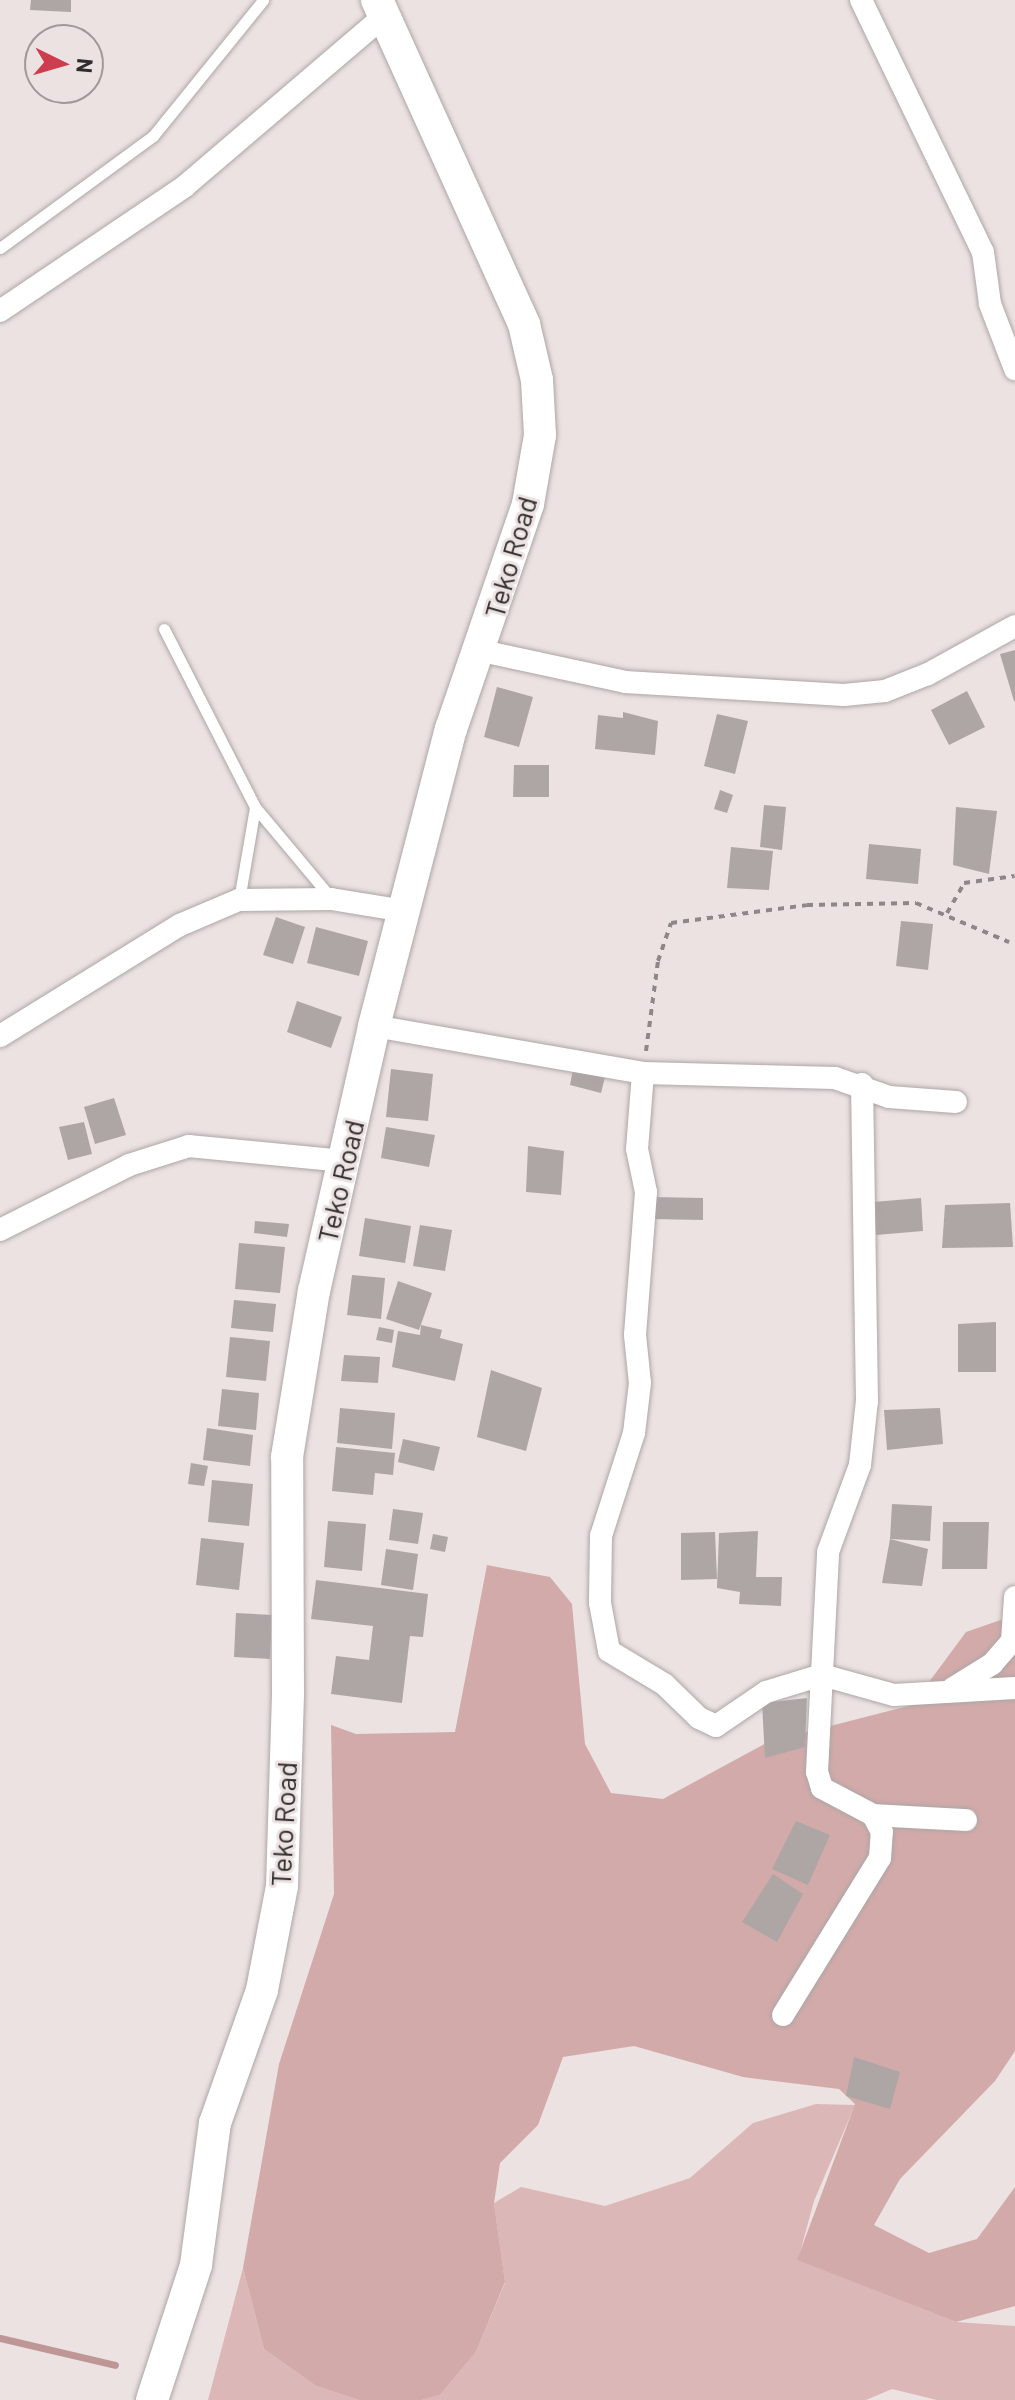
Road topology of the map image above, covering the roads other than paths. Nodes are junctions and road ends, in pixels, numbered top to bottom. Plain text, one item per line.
1 (263, 0) edge
2 (865, 2) edge
3 (380, 9) edge
4 (0, 248) edge
5 (0, 311) edge
6 (1015, 369) edge
7 (1015, 626) edge
8 (164, 629) dead end
9 (482, 651) junction
10 (255, 807) junction
11 (331, 899) junction
12 (239, 900) junction
13 (404, 911) junction
14 (374, 1026) junction
15 (0, 1036) edge
16 (643, 1073) junction
17 (862, 1084) junction
18 (956, 1102) dead end
19 (346, 1161) junction
20 (0, 1230) edge
21 (1015, 1597) edge
22 (822, 1675) junction
23 (952, 1688) junction
24 (1015, 1688) edge
25 (873, 1815) junction
26 (966, 1820) dead end
27 (783, 2015) dead end
28 (152, 2400) edge

1 - 4 lane
2 - 6 street
3 - 5 street
3 - 9 street, Teko Road
7 - 9 street
8 - 10 lane
9 - 13 street, Teko Road
10 - 11 lane
10 - 12 lane
11 - 12 street
11 - 13 street
12 - 15 street
13 - 14 street, Teko Road
14 - 16 street
14 - 19 street, Teko Road
16 - 17 street
16 - 22 street
17 - 18 street
17 - 22 street
19 - 20 street
19 - 28 street, Teko Road
21 - 23 street
22 - 23 street
22 - 25 street
23 - 24 street
25 - 26 street
25 - 27 street

